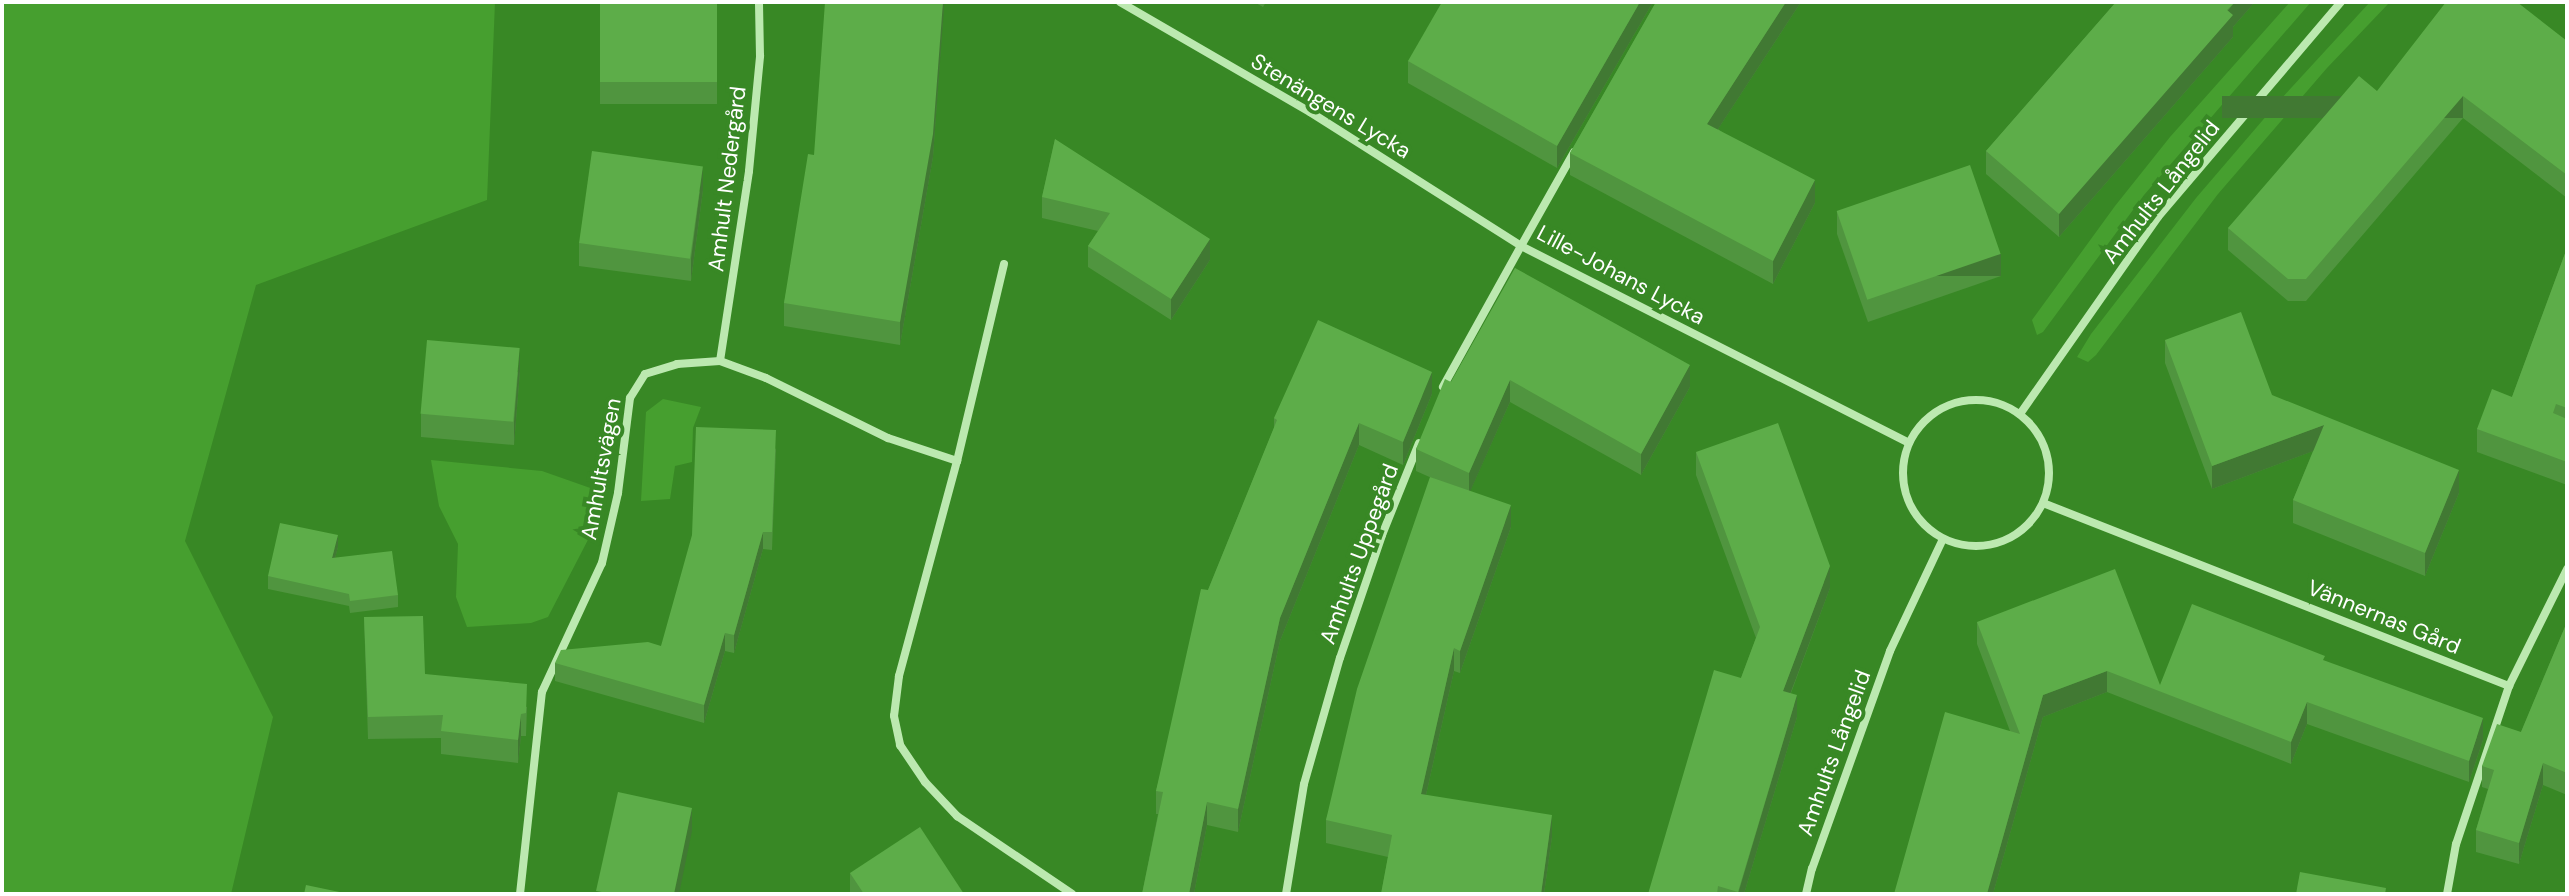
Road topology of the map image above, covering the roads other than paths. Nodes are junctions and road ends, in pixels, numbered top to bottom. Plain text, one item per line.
1 (759, 2) edge
2 (1120, 2) edge
3 (2341, 2) edge
4 (1582, 137) edge
5 (1521, 246) junction
6 (1004, 264) dead end
7 (720, 361) junction
8 (1440, 393) edge
9 (2020, 414) junction
10 (1422, 436) edge
11 (1909, 443) junction
12 (957, 461) junction
13 (2043, 503) junction
14 (1943, 539) junction
15 (2567, 569) edge
16 (2509, 686) junction
17 (520, 894) edge
18 (1072, 894) edge
19 (1286, 894) edge
20 (1806, 894) edge
21 (2447, 894) edge

1 - 7 street, Amhult Nedergård
2 - 5 street, Stenängens Lycka
3 - 9 street, Amhults Långelid
4 - 5 street, Lille-Johans Lycka
5 - 8 street
5 - 11 street, Lille-Johans Lycka
6 - 12 street
7 - 12 street, Amhultsvägen
7 - 17 street, Amhultsvägen
9 - 11 street
9 - 13 street
10 - 19 street, Amhults Uppegård
11 - 14 street
12 - 18 street
13 - 14 street
13 - 16 street, Vännernas Gård
14 - 20 street, Amhults Långelid
15 - 16 street
16 - 21 street

